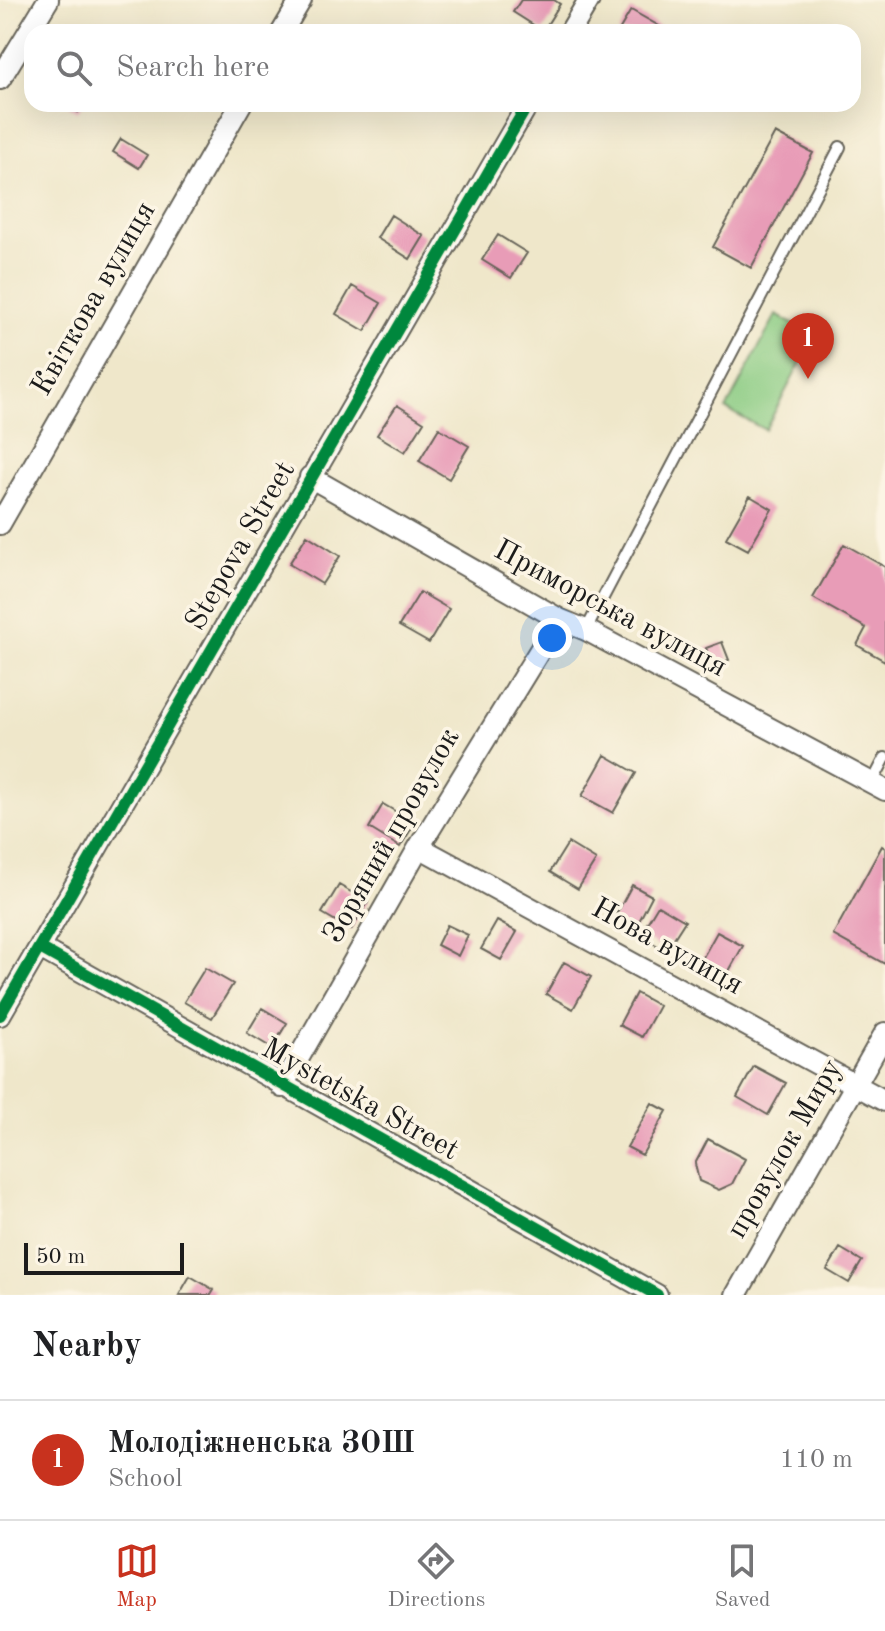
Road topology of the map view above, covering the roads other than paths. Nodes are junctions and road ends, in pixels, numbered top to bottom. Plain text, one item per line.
1 (48, 0) edge
2 (301, 0) edge
3 (589, 0) edge
4 (33, 24) edge
5 (287, 24) edge
6 (575, 24) edge
7 (24, 40) edge
8 (0, 79) edge
9 (236, 112) edge
10 (523, 112) edge
11 (840, 147) dead end
12 (310, 477) junction
13 (0, 524) edge
14 (559, 619) junction
15 (586, 630) junction
16 (885, 758) edge
17 (878, 787) edge
18 (419, 847) junction
19 (40, 948) junction
20 (0, 1015) edge
21 (885, 1033) edge
22 (856, 1085) junction
23 (282, 1087) junction
24 (885, 1101) edge
25 (657, 1295) edge
26 (736, 1295) edge

1 - 4 street
2 - 5 street
3 - 6 street
7 - 8 street
9 - 13 street, Квіткова вулиця
10 - 12 street, Stepova Street
11 - 15 lane
12 - 14 street, Приморська вулиця
12 - 19 street, Stepova Street
14 - 15 street, Приморська вулиця
14 - 18 street, Зоряний провулок
15 - 17 street, Приморська вулиця
16 - 17 lane
18 - 22 street, Нова вулиця
18 - 23 street, Зоряний провулок
19 - 20 street, Stepova Street
19 - 23 street, Mystetska Street
21 - 22 street, провулок Миру
22 - 24 street, Нова вулиця
22 - 26 street, провулок Миру
23 - 25 street, Mystetska Street

